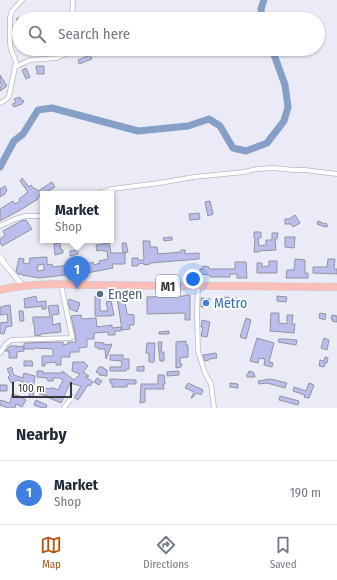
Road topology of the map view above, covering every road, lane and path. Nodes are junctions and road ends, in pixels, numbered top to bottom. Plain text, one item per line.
1 (22, 0) edge
2 (74, 0) edge
3 (73, 12) edge
4 (12, 52) edge
5 (14, 56) edge
6 (61, 56) edge
7 (15, 66) junction
8 (0, 103) edge
9 (337, 174) edge
10 (106, 191) edge
11 (40, 216) edge
12 (0, 226) edge
13 (0, 257) edge
14 (2, 264) edge
15 (61, 284) junction
16 (23, 286) junction
17 (198, 286) junction
18 (337, 286) edge
19 (0, 290) edge
20 (0, 353) edge
21 (72, 397) dead end
22 (64, 408) edge
23 (214, 408) edge

1 - 4 street
2 - 3 street
5 - 7 street
6 - 7 street
7 - 8 street
9 - 10 street
11 - 12 street
13 - 14 street
14 - 16 street
15 - 16 highway, M1
15 - 17 highway, M1
15 - 20 street
16 - 19 highway, M1
17 - 18 highway, M1
17 - 23 street
21 - 22 street

